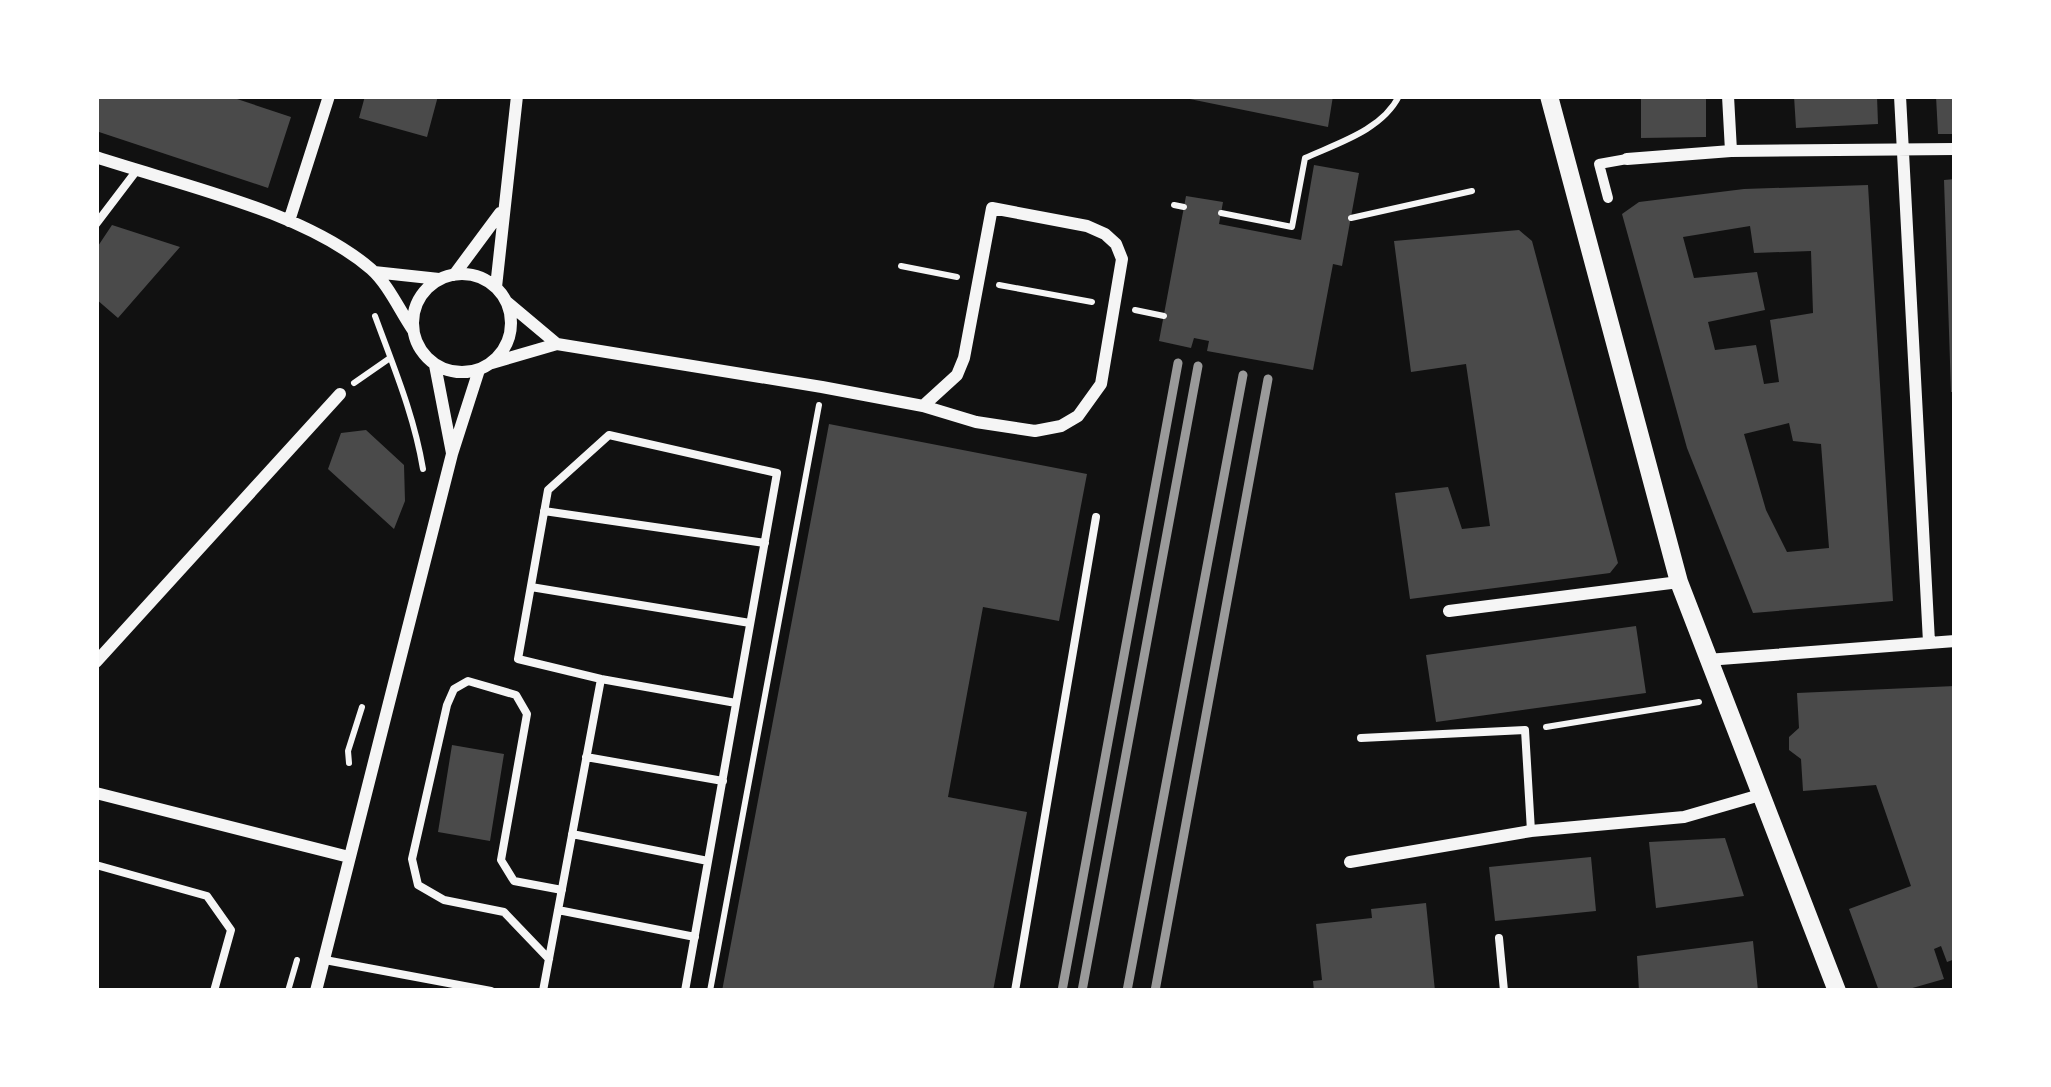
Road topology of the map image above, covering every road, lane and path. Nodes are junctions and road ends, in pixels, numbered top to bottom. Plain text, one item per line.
1 (329, 96) edge
2 (517, 96) edge
3 (1400, 96) edge
4 (1549, 96) edge
5 (1728, 96) edge
6 (1900, 96) edge
7 (1902, 148) junction
8 (1955, 149) edge
9 (1731, 151) junction
10 (96, 157) edge
11 (1627, 159) joint
12 (137, 170) junction
13 (1472, 190) dead end
14 (1608, 198) dead end
15 (1174, 205) dead end
16 (1184, 207) dead end
17 (502, 209) junction
18 (1221, 213) dead end
19 (1351, 218) dead end
20 (289, 220) junction
21 (96, 224) edge
22 (901, 266) dead end
23 (374, 272) junction
24 (447, 277) junction
25 (979, 281) junction
26 (496, 287) junction
27 (506, 301) junction
28 (371, 306) dead end
29 (1116, 306) junction
30 (1164, 316) dead end
31 (413, 330) junction
32 (557, 344) junction
33 (390, 358) junction
34 (435, 364) junction
35 (485, 366) junction
36 (822, 387) junction
37 (340, 394) joint
38 (922, 406) junction
39 (452, 454) junction
40 (424, 473) dead end
41 (544, 511) junction
42 (1096, 517) dead end
43 (765, 543) junction
44 (1679, 582) junction
45 (531, 587) junction
46 (1449, 611) dead end
47 (751, 623) junction
48 (1955, 640) edge
49 (1929, 642) junction
50 (1706, 659) junction
51 (96, 662) edge
52 (601, 679) junction
53 (373, 694) dead end
54 (1723, 698) junction
55 (736, 704) junction
56 (1525, 730) junction
57 (1361, 738) dead end
58 (586, 757) junction
59 (351, 776) dead end
60 (723, 781) junction
61 (96, 793) edge
62 (1760, 795) junction
63 (1531, 831) junction
64 (572, 834) junction
65 (349, 856) junction
66 (708, 861) junction
67 (1350, 862) dead end
68 (96, 865) edge
69 (562, 890) junction
70 (558, 910) junction
71 (695, 937) junction
72 (1499, 938) dead end
73 (299, 951) dead end
74 (549, 959) junction
75 (325, 960) junction
76 (214, 991) edge
77 (288, 991) edge
78 (316, 991) edge
79 (491, 991) edge
80 (543, 991) edge
81 (685, 991) edge
82 (710, 991) edge
83 (1015, 991) edge
84 (1504, 991) edge
85 (1837, 991) edge

1 - 20 street
2 - 17 street
3 - 18 path
4 - 44 street
5 - 9 street
6 - 7 street
7 - 8 street
7 - 9 street
7 - 49 street
9 - 11 street
10 - 12 street
11 - 14 street
12 - 20 street
12 - 21 lane
13 - 19 path
15 - 16 path
17 - 24 street
17 - 26 street
20 - 23 street
22 - 25 path
23 - 24 street
23 - 31 street
24 - 26 street
24 - 31 street
25 - 29 path
25 - 29 street
25 - 38 street
26 - 27 street
27 - 32 street
27 - 35 street
28 - 33 path
29 - 30 path
29 - 38 street
31 - 34 street
32 - 35 street
32 - 36 street
33 - 37 path
33 - 40 path
34 - 35 street
34 - 39 street
35 - 39 street
36 - 38 street
36 - 82 path
37 - 51 street
39 - 65 street
41 - 43 lane
41 - 43 lane
41 - 45 lane
42 - 83 lane
43 - 47 lane
44 - 46 street
44 - 50 street
45 - 47 lane
45 - 52 lane
47 - 55 lane
48 - 49 street
49 - 50 street
50 - 54 street
52 - 55 lane
52 - 58 lane
53 - 59 path
54 - 56 path
54 - 62 street
55 - 60 lane
56 - 57 lane
56 - 63 lane
58 - 60 lane
58 - 64 lane
60 - 66 lane
61 - 65 street
62 - 63 street
62 - 85 street
63 - 67 street
64 - 66 lane
64 - 69 lane
65 - 75 street
66 - 71 lane
68 - 76 lane
69 - 70 lane
69 - 74 lane
70 - 71 lane
70 - 74 lane
71 - 81 lane
72 - 84 lane
73 - 77 path
74 - 80 lane
75 - 78 street
75 - 79 lane

